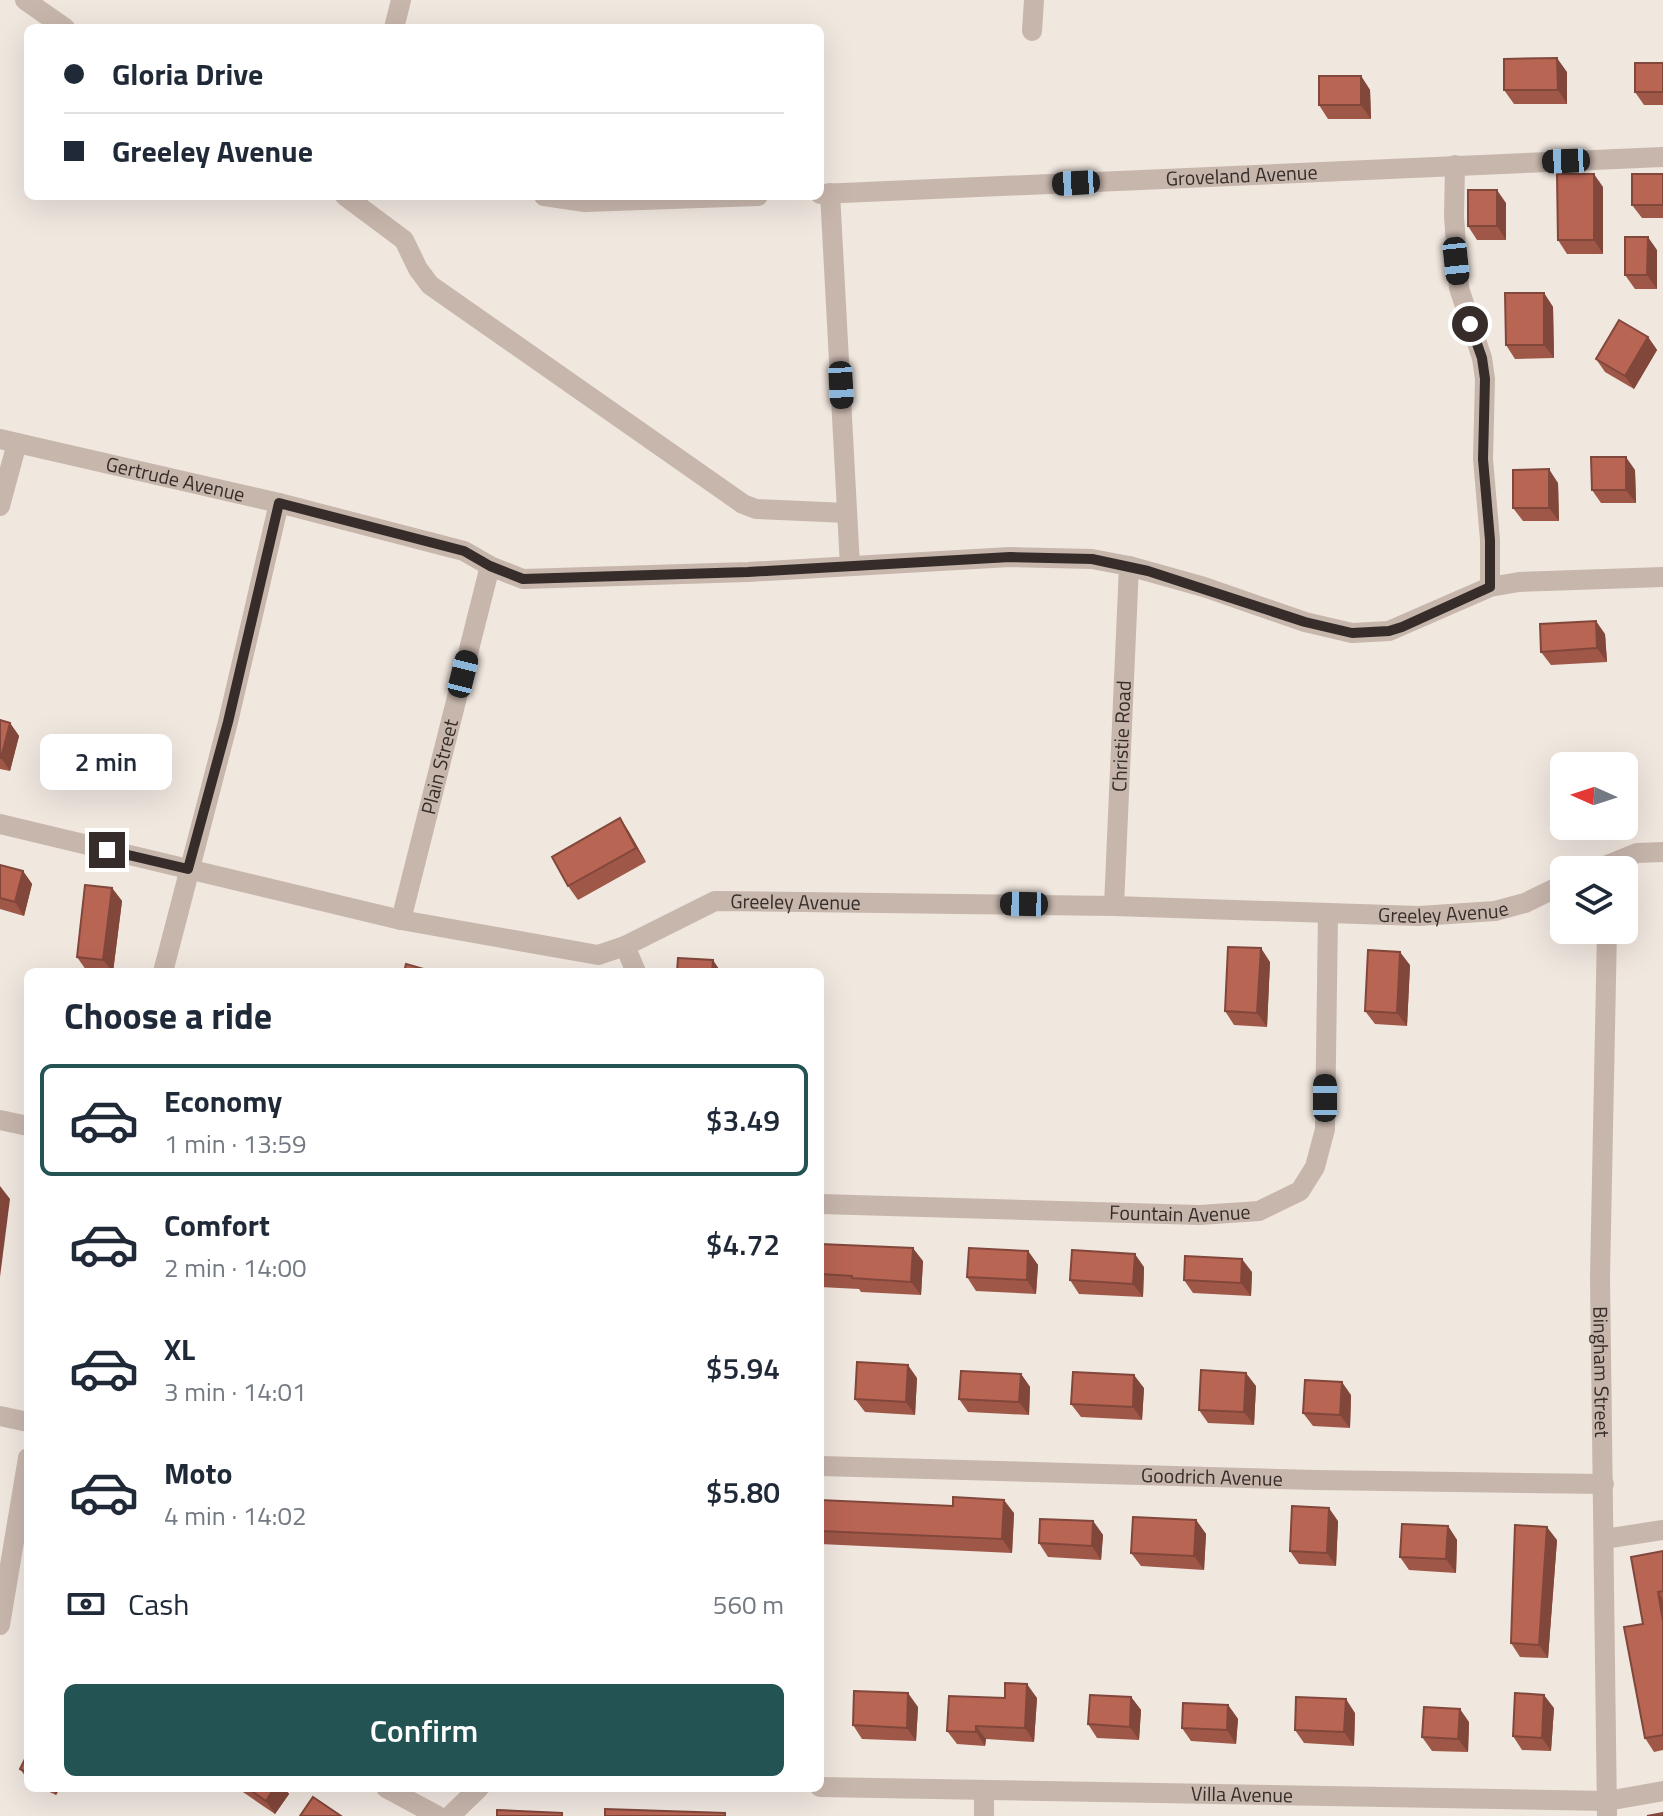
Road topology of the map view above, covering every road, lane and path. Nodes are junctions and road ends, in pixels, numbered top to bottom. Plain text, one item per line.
1 (25, 0) edge
2 (401, 0) edge
3 (1034, 0) edge
4 (59, 24) edge
5 (395, 24) edge
6 (1032, 31) dead end
7 (1663, 157) edge
8 (1455, 165) junction
9 (825, 194) edge
10 (350, 200) edge
11 (571, 200) edge
12 (643, 200) edge
13 (9, 441) edge
14 (279, 503) junction
15 (0, 506) edge
16 (847, 513) junction
17 (490, 566) junction
18 (850, 566) junction
19 (1129, 566) junction
20 (1663, 577) edge
21 (1490, 587) junction
22 (0, 824) edge
23 (1663, 852) edge
24 (1630, 856) edge
25 (188, 869) junction
26 (1550, 891) edge
27 (1114, 906) junction
28 (1328, 913) junction
29 (401, 920) junction
30 (1607, 944) edge
31 (625, 946) junction
32 (164, 968) edge
33 (634, 968) edge
34 (0, 1120) edge
35 (24, 1125) edge
36 (824, 1204) edge
37 (0, 1416) edge
38 (24, 1421) edge
39 (824, 1466) edge
40 (24, 1482) edge
41 (1604, 1484) junction
42 (1663, 1530) edge
43 (1604, 1539) junction
44 (0, 1625) edge
45 (824, 1787) edge
46 (984, 1791) junction
47 (1663, 1791) edge
48 (393, 1792) edge
49 (475, 1792) edge
50 (1607, 1808) edge
51 (438, 1816) edge
52 (450, 1816) edge
53 (984, 1816) edge

1 - 4 street
2 - 5 street
3 - 6 street
7 - 8 street, Groveland Avenue
8 - 9 street, Groveland Avenue
8 - 21 street
9 - 16 street
10 - 16 street
11 - 12 street
13 - 14 street, Gertrude Avenue
13 - 15 street
14 - 17 street, Gertrude Avenue
14 - 25 street
16 - 18 street
17 - 18 street, Gertrude Avenue
17 - 29 street, Plain Street
18 - 19 street, Gertrude Avenue
19 - 21 street, Gertrude Avenue
19 - 27 street, Christie Road
20 - 21 street, Gertrude Avenue
22 - 25 street, Greeley Avenue
23 - 24 street
25 - 29 street, Greeley Avenue
25 - 32 street
26 - 28 street, Greeley Avenue
27 - 28 street, Greeley Avenue
27 - 31 street, Greeley Avenue
28 - 36 street, Fountain Avenue
29 - 31 street, Greeley Avenue
30 - 41 street, Bingham Street
31 - 33 street
34 - 35 street
37 - 38 street
39 - 41 street, Goodrich Avenue
40 - 44 street
41 - 43 street, Bingham Street
42 - 43 street
43 - 50 street, Bingham Street
45 - 46 street, Villa Avenue
46 - 50 street, Villa Avenue
46 - 53 street
47 - 50 street, Villa Avenue
48 - 51 street
49 - 52 street

